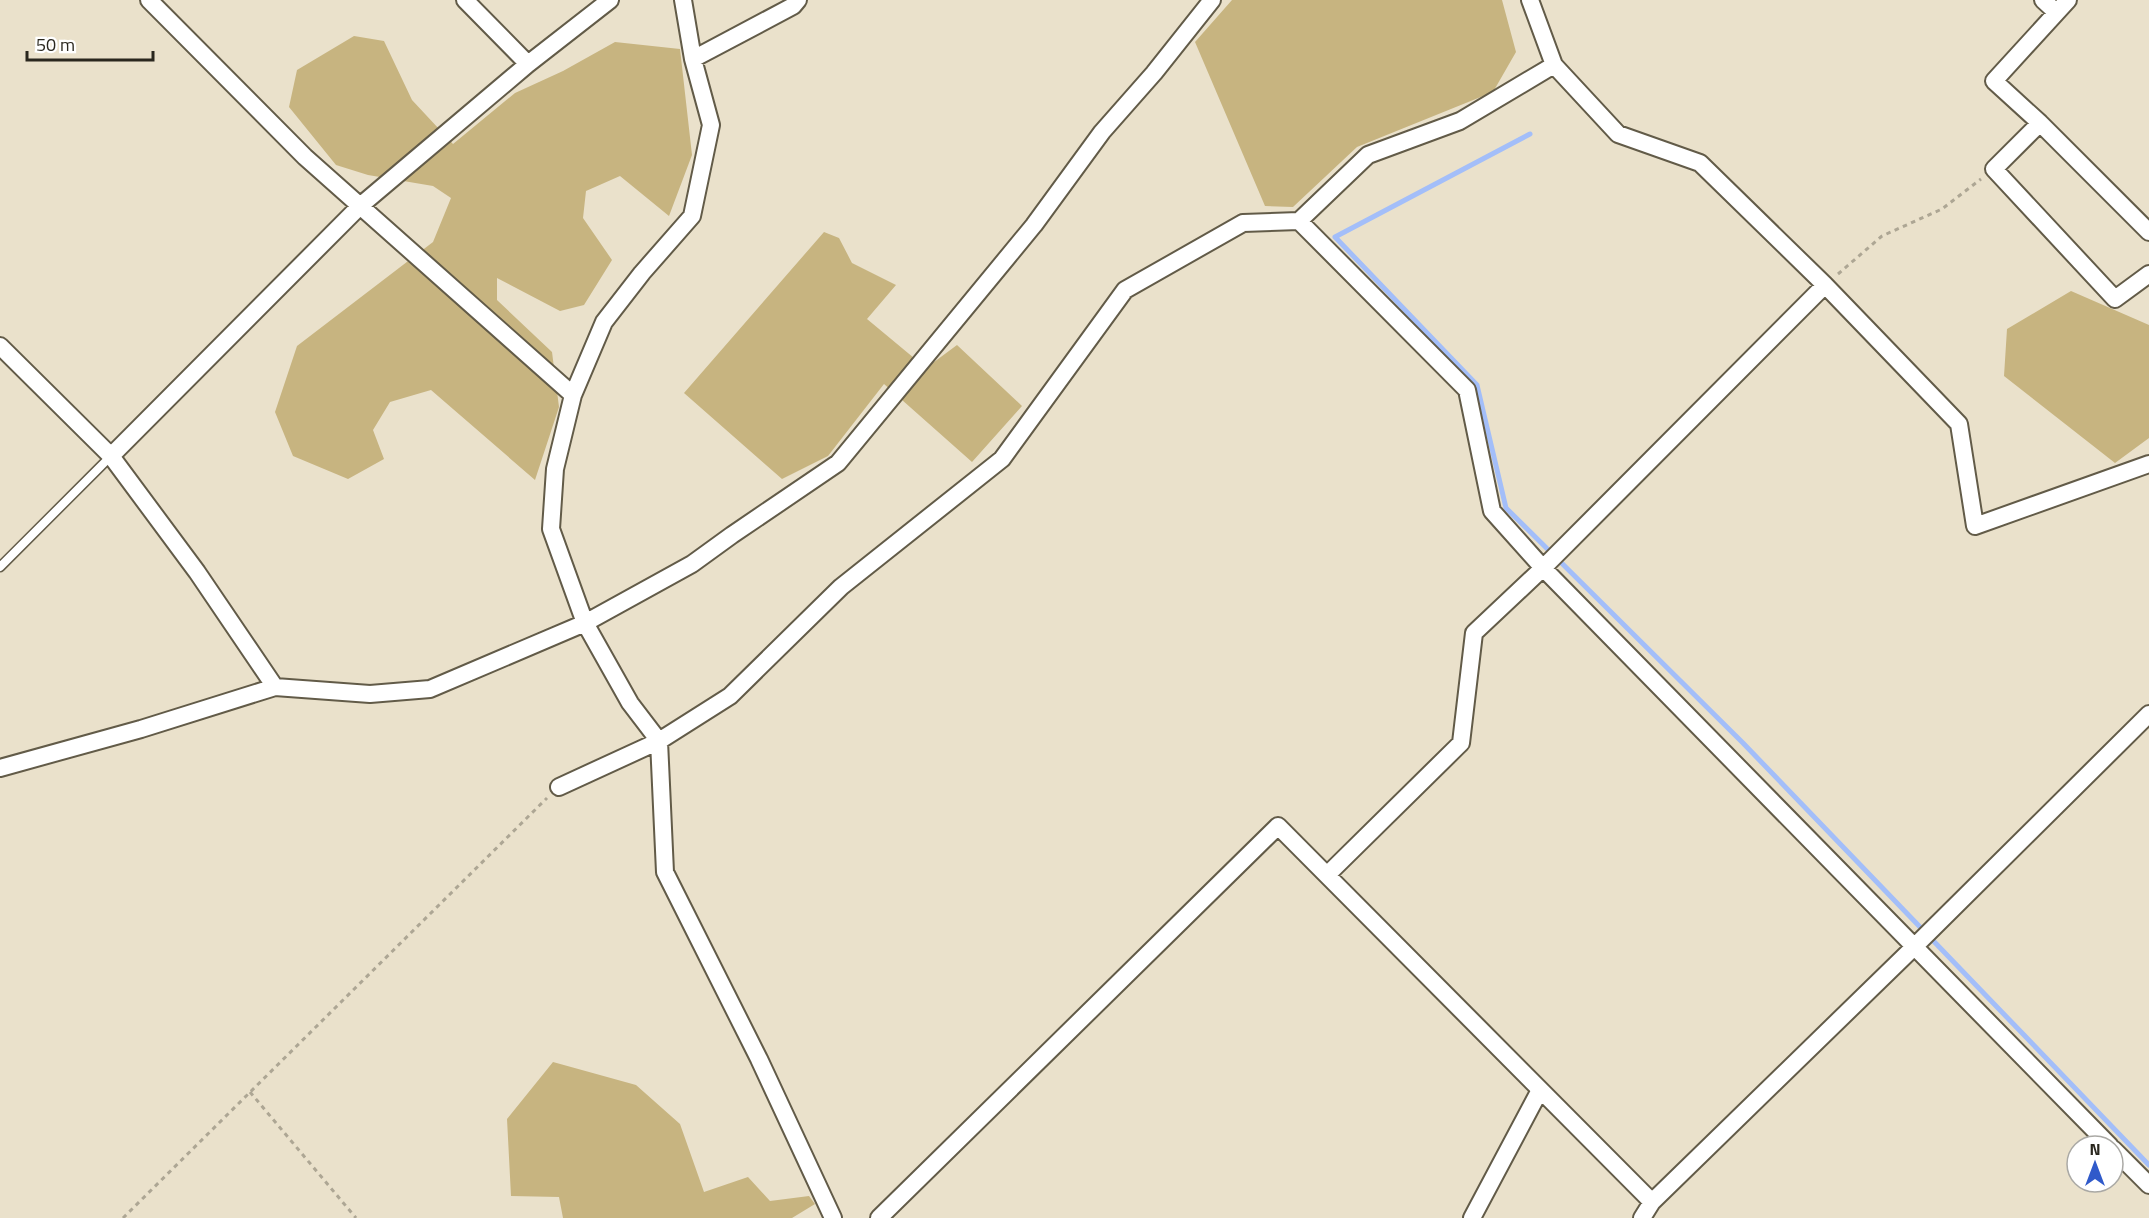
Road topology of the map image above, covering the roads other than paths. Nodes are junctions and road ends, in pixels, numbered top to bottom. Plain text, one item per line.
1 (149, 0) edge
2 (465, 0) edge
3 (610, 0) edge
4 (683, 0) edge
5 (798, 0) edge
6 (1212, 0) edge
7 (1530, 0) edge
8 (2043, 0) edge
9 (2062, 6) edge
10 (693, 59) junction
11 (528, 64) junction
12 (1554, 65) junction
13 (2040, 123) junction
14 (360, 206) junction
15 (1299, 221) junction
16 (2149, 232) edge
17 (2149, 274) edge
18 (1825, 285) junction
19 (0, 346) edge
20 (573, 395) junction
21 (111, 456) junction
22 (2149, 464) edge
23 (0, 567) edge
24 (1543, 568) junction
25 (585, 623) junction
26 (275, 687) junction
27 (2149, 714) edge
28 (658, 741) junction
29 (0, 768) edge
30 (559, 787) road end
31 (1327, 875) junction
32 (1914, 947) junction
33 (1540, 1090) junction
34 (2099, 1134) edge
35 (2125, 1160) edge
36 (2149, 1185) edge
37 (1652, 1202) junction
38 (833, 1218) edge
39 (879, 1218) edge
40 (1472, 1218) edge
41 (1642, 1218) edge

1 - 14 street
2 - 11 street
3 - 11 street
4 - 10 street
5 - 10 street
6 - 25 street
7 - 12 street
8 - 9 street
9 - 13 street
10 - 20 street
11 - 14 street
12 - 15 street
12 - 18 street
13 - 16 street
13 - 17 street
14 - 20 street
14 - 21 street
15 - 24 street
15 - 28 street
18 - 22 street
18 - 24 street
19 - 21 street
20 - 25 street
21 - 23 lane
21 - 26 street
24 - 31 street
24 - 32 street
25 - 26 street
25 - 28 street
26 - 29 street
27 - 32 street
28 - 30 street
28 - 38 street
31 - 33 street
31 - 39 street
32 - 34 street
32 - 37 street
33 - 37 street
33 - 40 street
35 - 36 street
37 - 41 street

